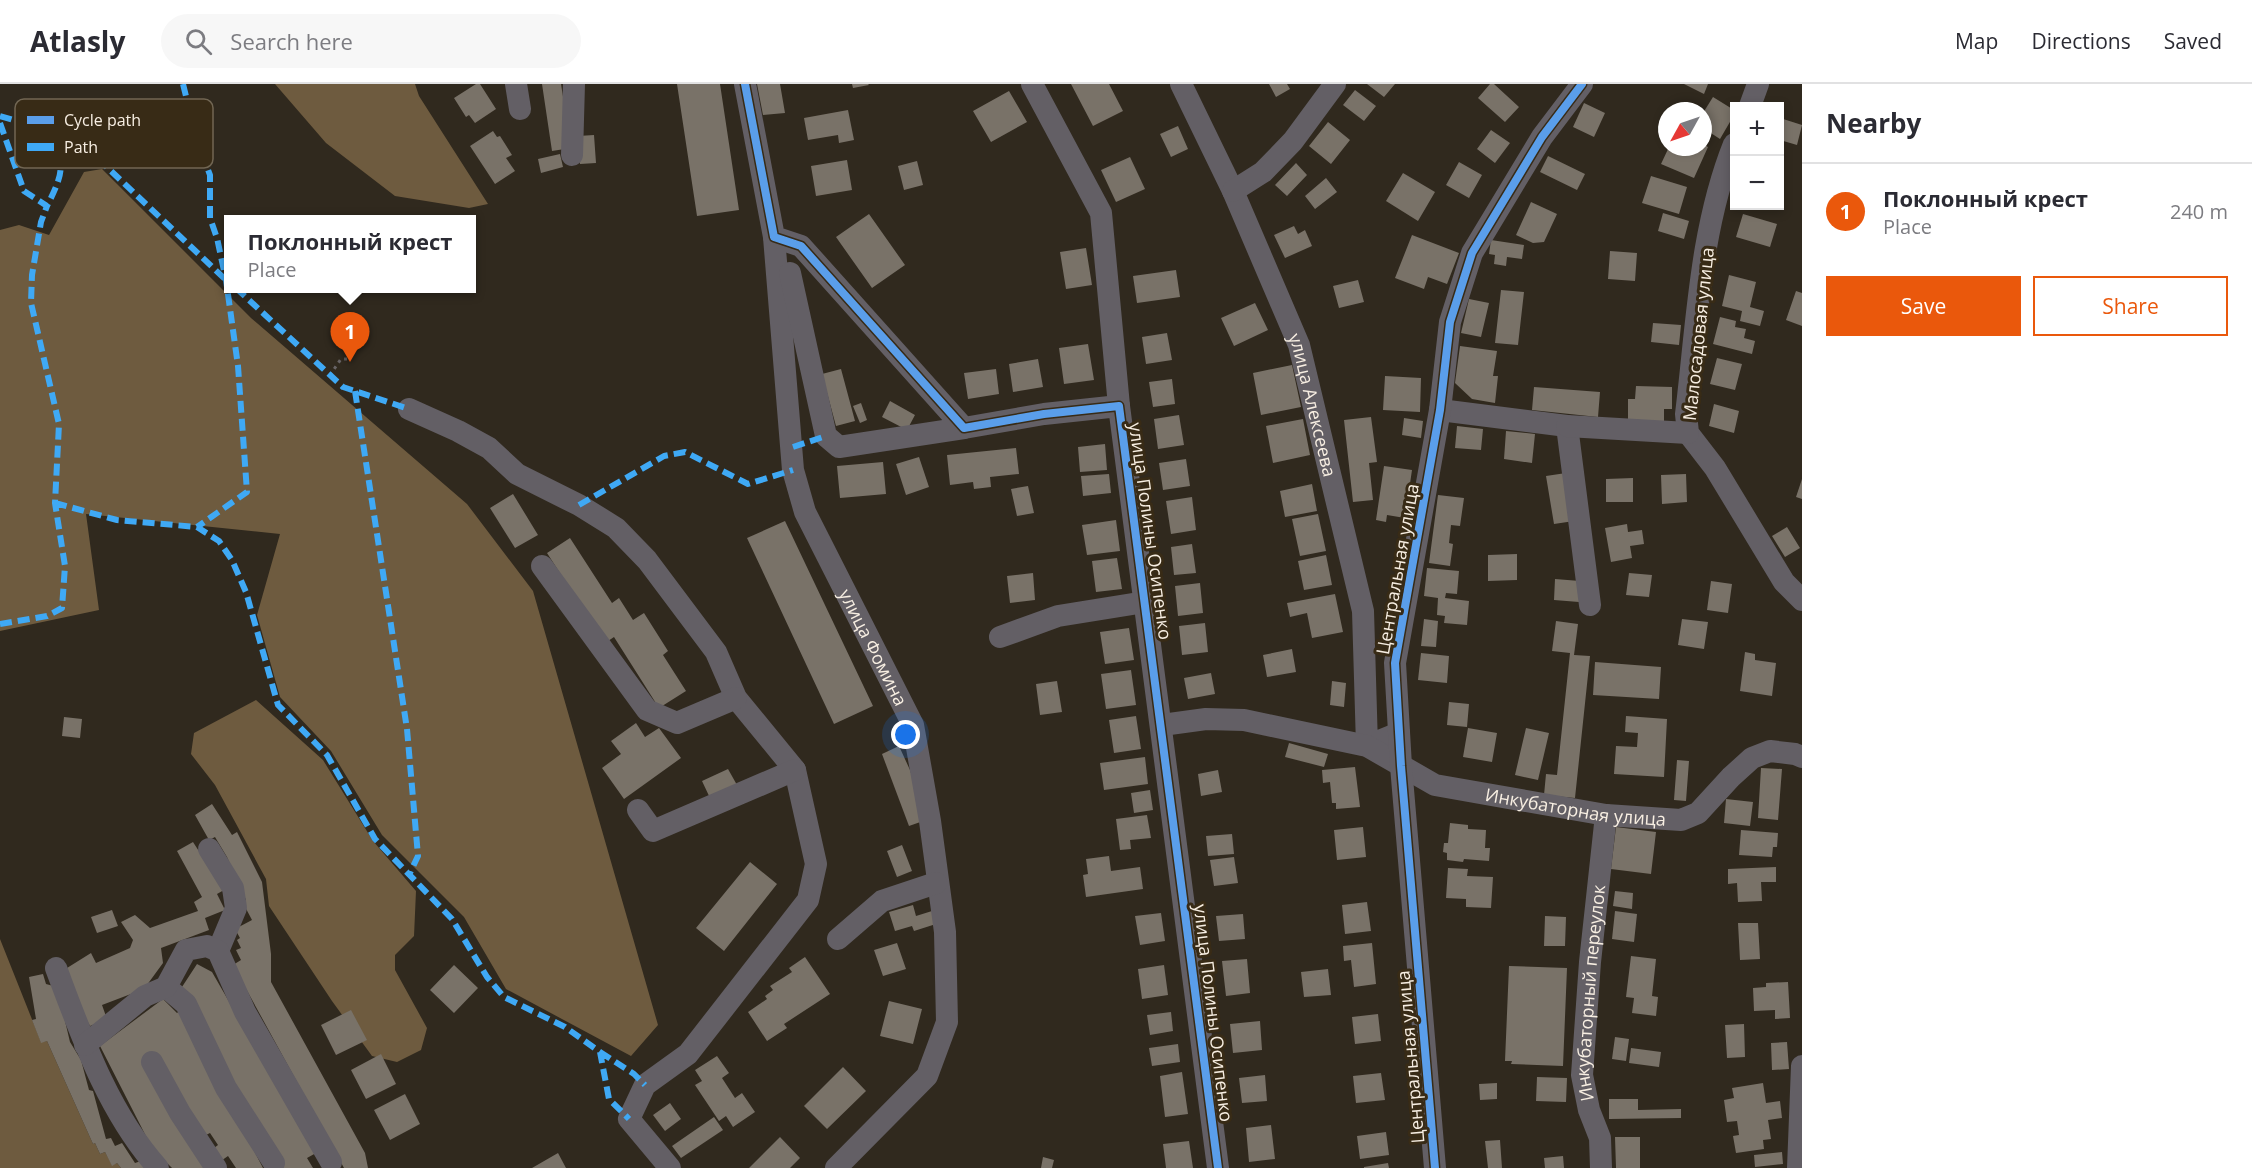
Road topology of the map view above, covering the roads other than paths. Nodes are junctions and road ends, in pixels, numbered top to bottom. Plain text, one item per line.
1 (516, 84) edge
2 (574, 84) edge
3 (745, 84) edge
4 (1032, 84) edge
5 (1181, 84) edge
6 (1335, 84) edge
7 (1582, 84) edge
8 (1758, 84) edge
9 (1751, 102) edge
10 (520, 109) dead end
11 (1730, 154) edge
12 (572, 155) dead end
13 (1233, 191) junction
14 (775, 248) junction
15 (1119, 406) junction
16 (409, 409) dead end
17 (1440, 410) junction
18 (1567, 426) junction
19 (964, 428) junction
20 (1688, 433) junction
21 (542, 566) dead end
22 (1802, 600) edge
23 (1145, 602) junction
24 (1590, 605) dead end
25 (1000, 637) dead end
26 (736, 698) junction
27 (1162, 725) junction
28 (1399, 733) junction
29 (1367, 746) junction
30 (1802, 757) edge
31 (1401, 766) junction
32 (795, 770) junction
33 (1435, 785) junction
34 (1405, 808) junction
35 (638, 810) dead end
36 (1606, 815) junction
37 (209, 849) dead end
38 (936, 883) junction
39 (838, 939) dead end
40 (218, 951) junction
41 (56, 968) dead end
42 (166, 987) junction
43 (85, 1045) junction
44 (152, 1062) dead end
45 (1802, 1066) edge
46 (331, 1162) dead end
47 (274, 1163) dead end
48 (158, 1168) edge
49 (216, 1168) edge
50 (670, 1168) edge
51 (836, 1168) edge
52 (1218, 1168) edge
53 (1435, 1168) edge
54 (1601, 1168) edge
55 (1798, 1168) edge

1 - 10 street
2 - 12 street
3 - 14 street
4 - 15 street, улица Полины Осипенко
5 - 13 street, улица Алексеева
6 - 13 street
7 - 17 street, Центральная улица
8 - 9 street
11 - 20 street, Малосадовая улица
13 - 29 street, улица Алексеева
14 - 19 street
14 - 19 street, улица Полины Осипенко
14 - 38 street, улица Фомина
15 - 19 street, улица Полины Осипенко
15 - 23 street, улица Полины Осипенко
16 - 26 street
17 - 18 street
17 - 28 street, Центральная улица
18 - 20 street
18 - 24 street
20 - 22 street, Малосадовая улица
21 - 26 street
23 - 25 street
23 - 27 street, улица Полины Осипенко
26 - 32 street
27 - 29 street, Инкубаторная улица
27 - 52 street, улица Полины Осипенко
28 - 29 street
28 - 31 street, Центральная улица
29 - 31 street, Инкубаторная улица
30 - 36 street, Инкубаторная улица
31 - 33 street, Инкубаторная улица
31 - 34 street, Центральная улица
32 - 35 street
32 - 50 street
33 - 34 street
33 - 36 street, Инкубаторная улица
34 - 53 street, Центральная улица
36 - 54 street, Инкубаторный переулок
37 - 40 street
38 - 39 street
38 - 51 street, улица Фомина
40 - 42 street
40 - 46 street
41 - 43 street
42 - 43 street
42 - 47 street
43 - 48 street
44 - 49 street
45 - 55 street

